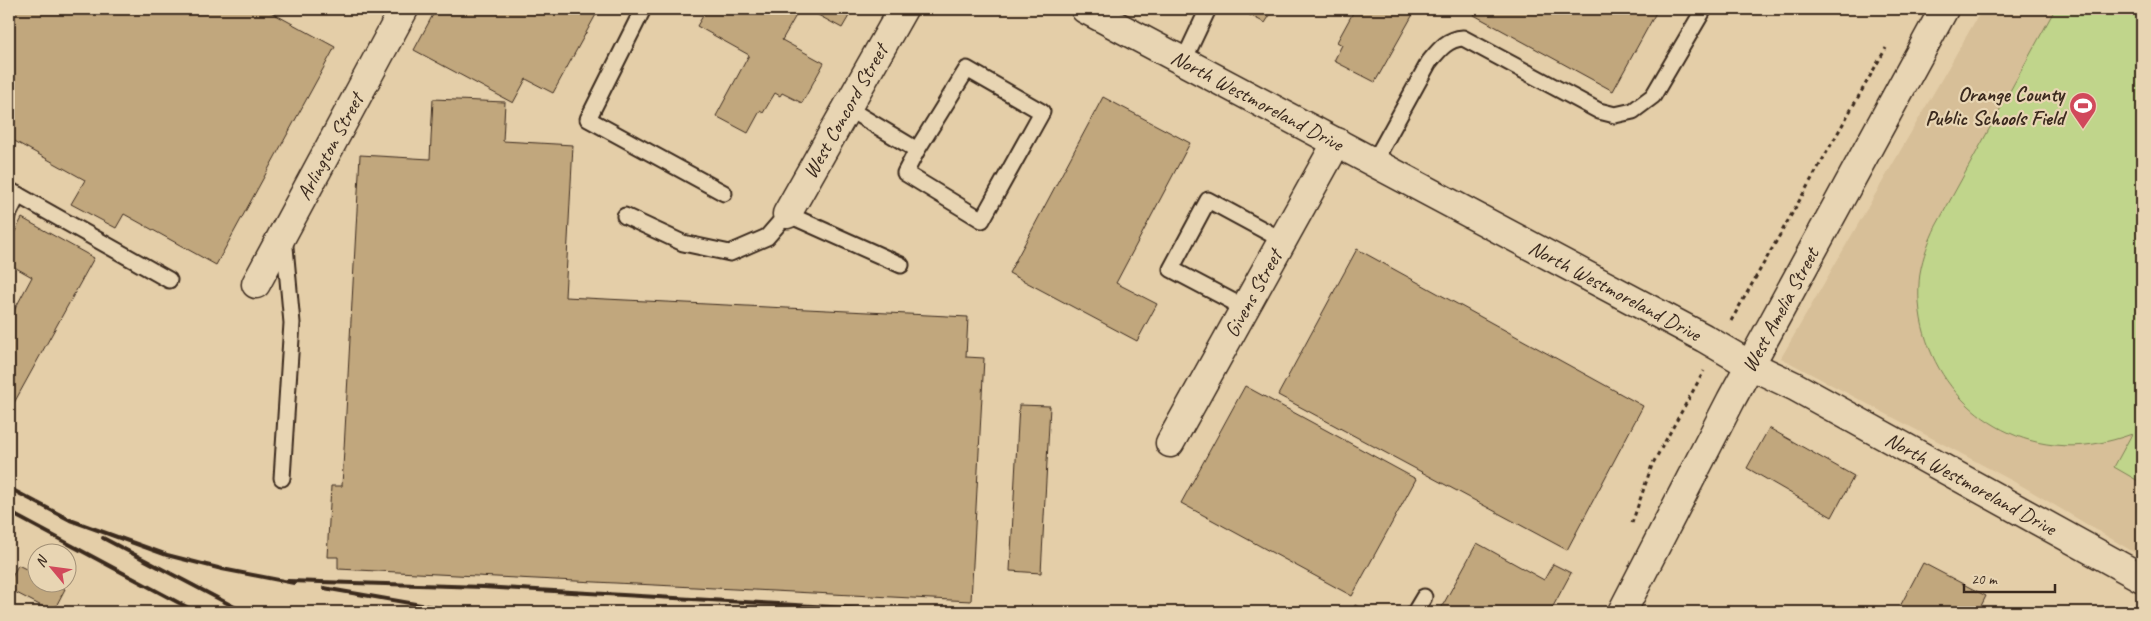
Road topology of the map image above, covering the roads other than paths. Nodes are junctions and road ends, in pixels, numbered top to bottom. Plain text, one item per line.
1 (404, 9) edge
2 (643, 9) edge
3 (904, 9) edge
4 (1085, 9) edge
5 (1208, 9) edge
6 (1704, 9) edge
7 (1944, 9) edge
8 (1182, 62) junction
9 (846, 108) junction
10 (1337, 142) junction
11 (917, 150) junction
12 (1374, 162) junction
13 (13, 193) edge
14 (724, 193) dead end
15 (9, 213) edge
16 (787, 214) junction
17 (625, 216) dead end
18 (284, 232) junction
19 (1282, 240) junction
20 (901, 265) dead end
21 (169, 280) dead end
22 (256, 284) dead end
23 (1245, 308) junction
24 (1750, 365) junction
25 (1170, 443) dead end
26 (282, 478) dead end
27 (2142, 578) edge
28 (1424, 597) dead end
29 (1415, 612) edge
30 (1622, 612) edge

1 - 18 street, Arlington Street
2 - 14 lane
3 - 9 street, West Concord Street
4 - 8 street, North Westmoreland Drive
5 - 8 lane
6 - 12 lane
7 - 24 street, West Amelia Street
8 - 10 street, North Westmoreland Drive
9 - 11 lane
9 - 16 street, West Concord Street
10 - 12 street, North Westmoreland Drive
10 - 19 street, Givens Street
11 - 11 lane
12 - 24 street, North Westmoreland Drive
13 - 15 lane
13 - 21 lane
16 - 17 lane
16 - 20 lane
18 - 22 street, Arlington Street
18 - 26 lane
19 - 23 street, Givens Street
19 - 23 lane
23 - 25 street, Givens Street
24 - 27 street, North Westmoreland Drive
24 - 30 street, West Amelia Street
28 - 29 lane

